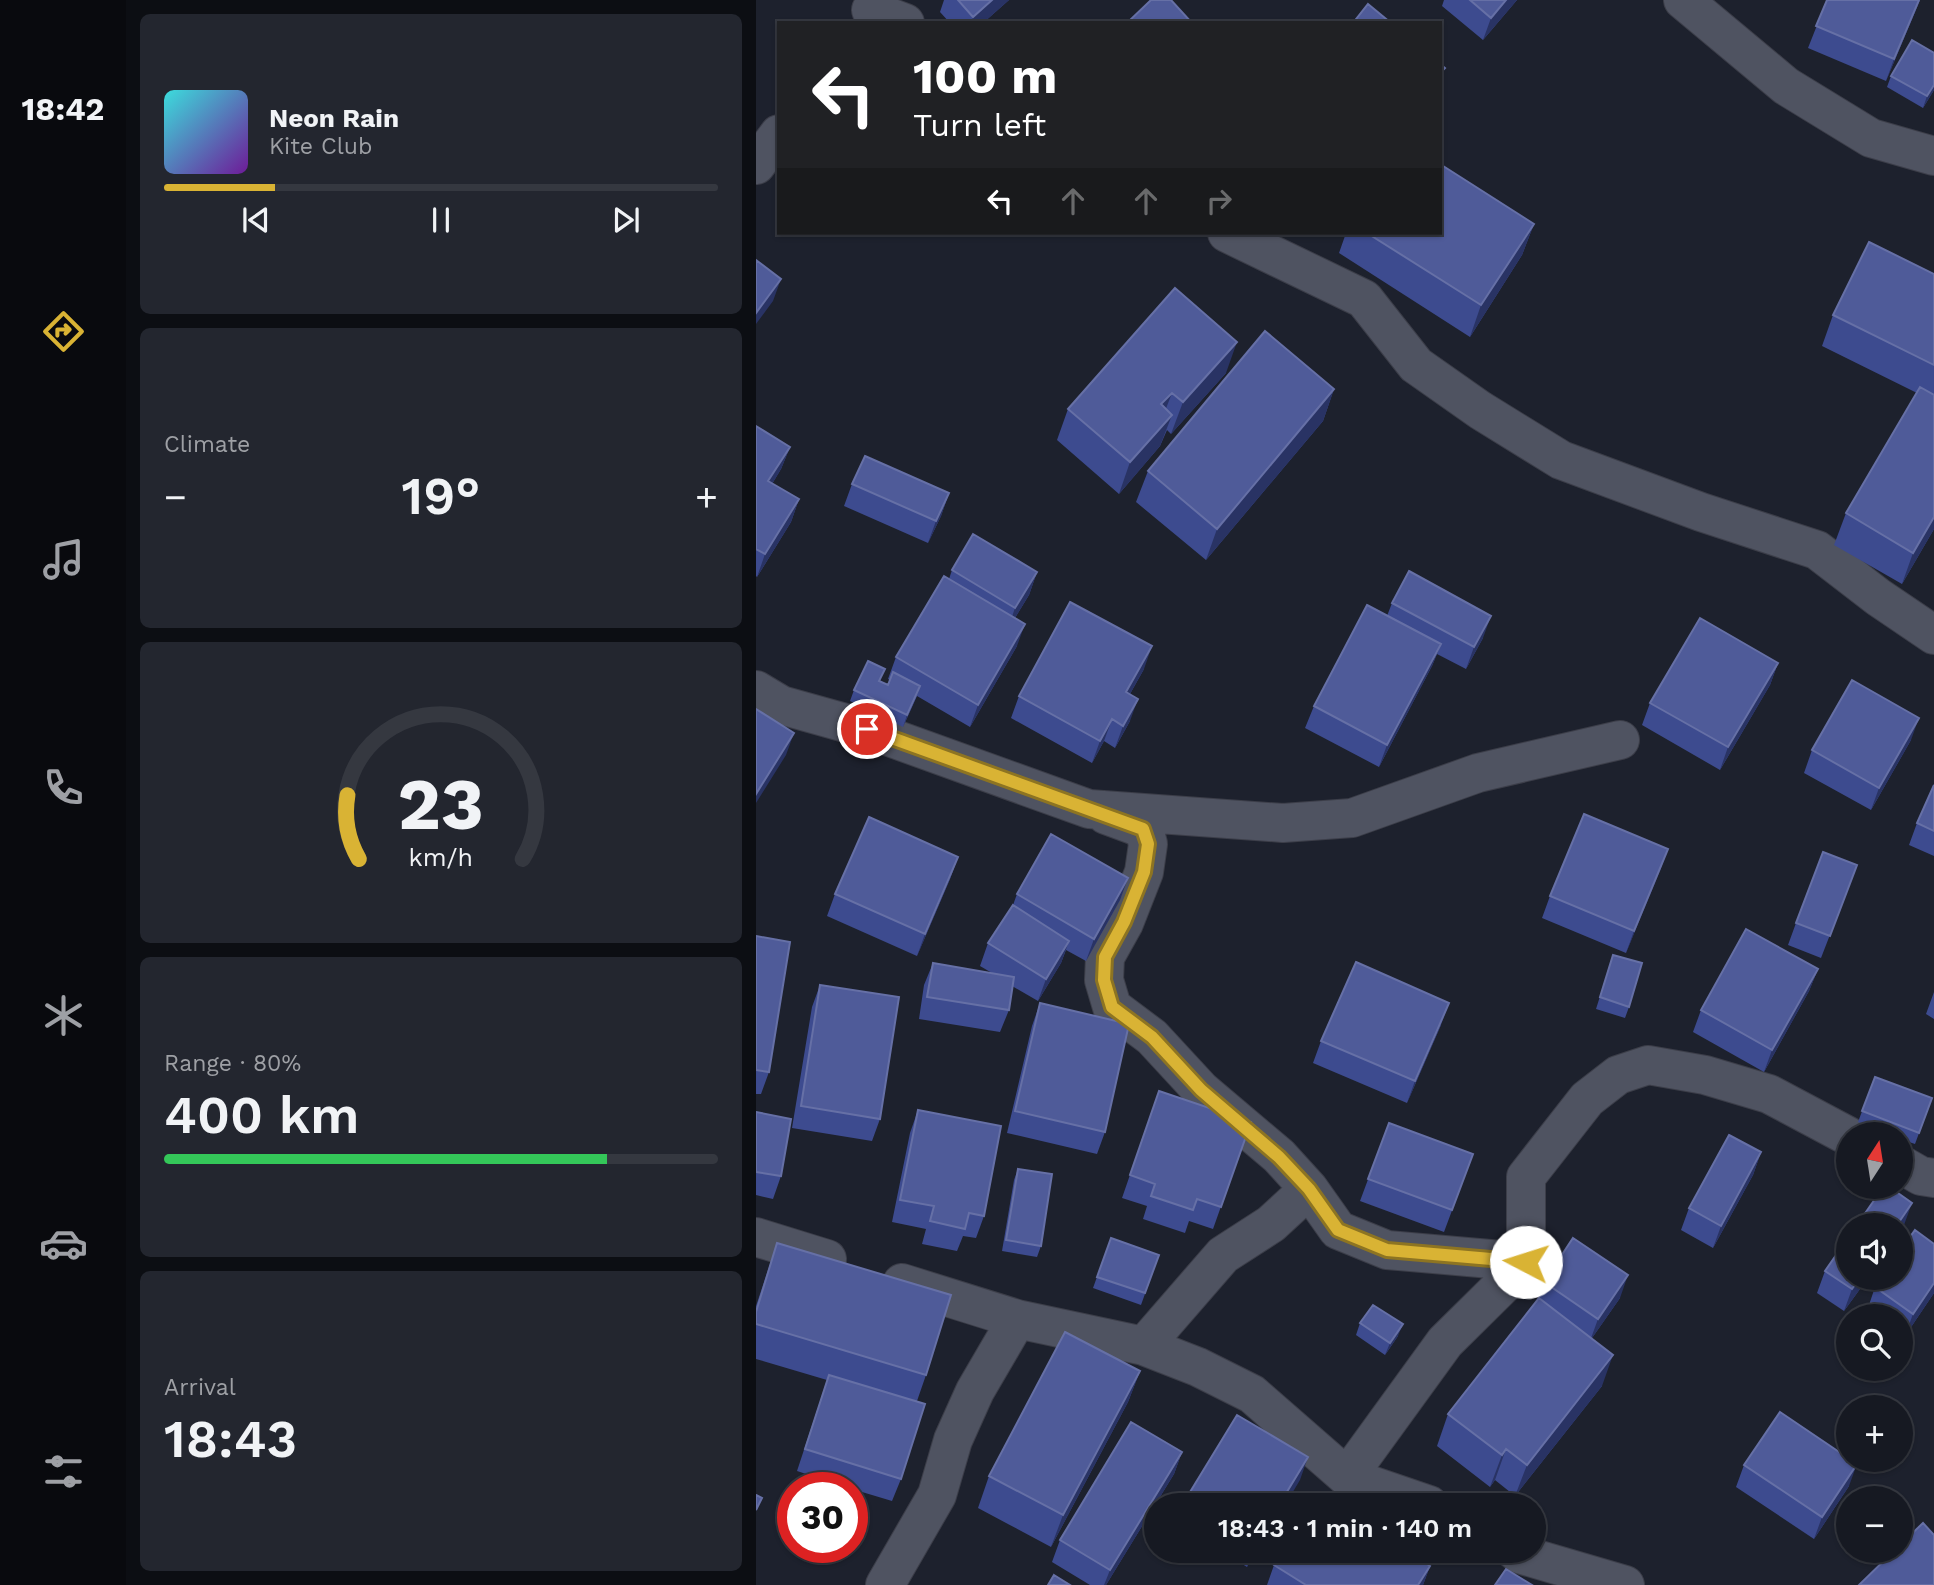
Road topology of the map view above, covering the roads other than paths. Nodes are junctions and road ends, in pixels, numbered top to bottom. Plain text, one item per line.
1 (1683, 0) edge
2 (777, 137) edge
3 (1934, 156) edge
4 (756, 165) edge
5 (1231, 235) edge
6 (1929, 625) edge
7 (756, 690) edge
8 (1620, 740) dead end
9 (1089, 809) junction
10 (1836, 1130) edge
11 (1913, 1171) edge
12 (1934, 1178) edge
13 (1309, 1189) junction
14 (756, 1237) edge
15 (1526, 1262) junction
16 (1017, 1319) junction
17 (1144, 1346) junction
18 (1347, 1477) junction
19 (1394, 1493) edge
20 (1546, 1562) edge
21 (885, 1585) edge
22 (1625, 1585) edge

1 - 3 street
2 - 4 street
5 - 6 street
7 - 9 street
8 - 9 street
9 - 13 street
10 - 15 street
11 - 12 street
13 - 15 street
13 - 17 street
14 - 16 street
15 - 18 street
16 - 17 street
16 - 21 street
17 - 18 street
18 - 19 street
20 - 22 street

